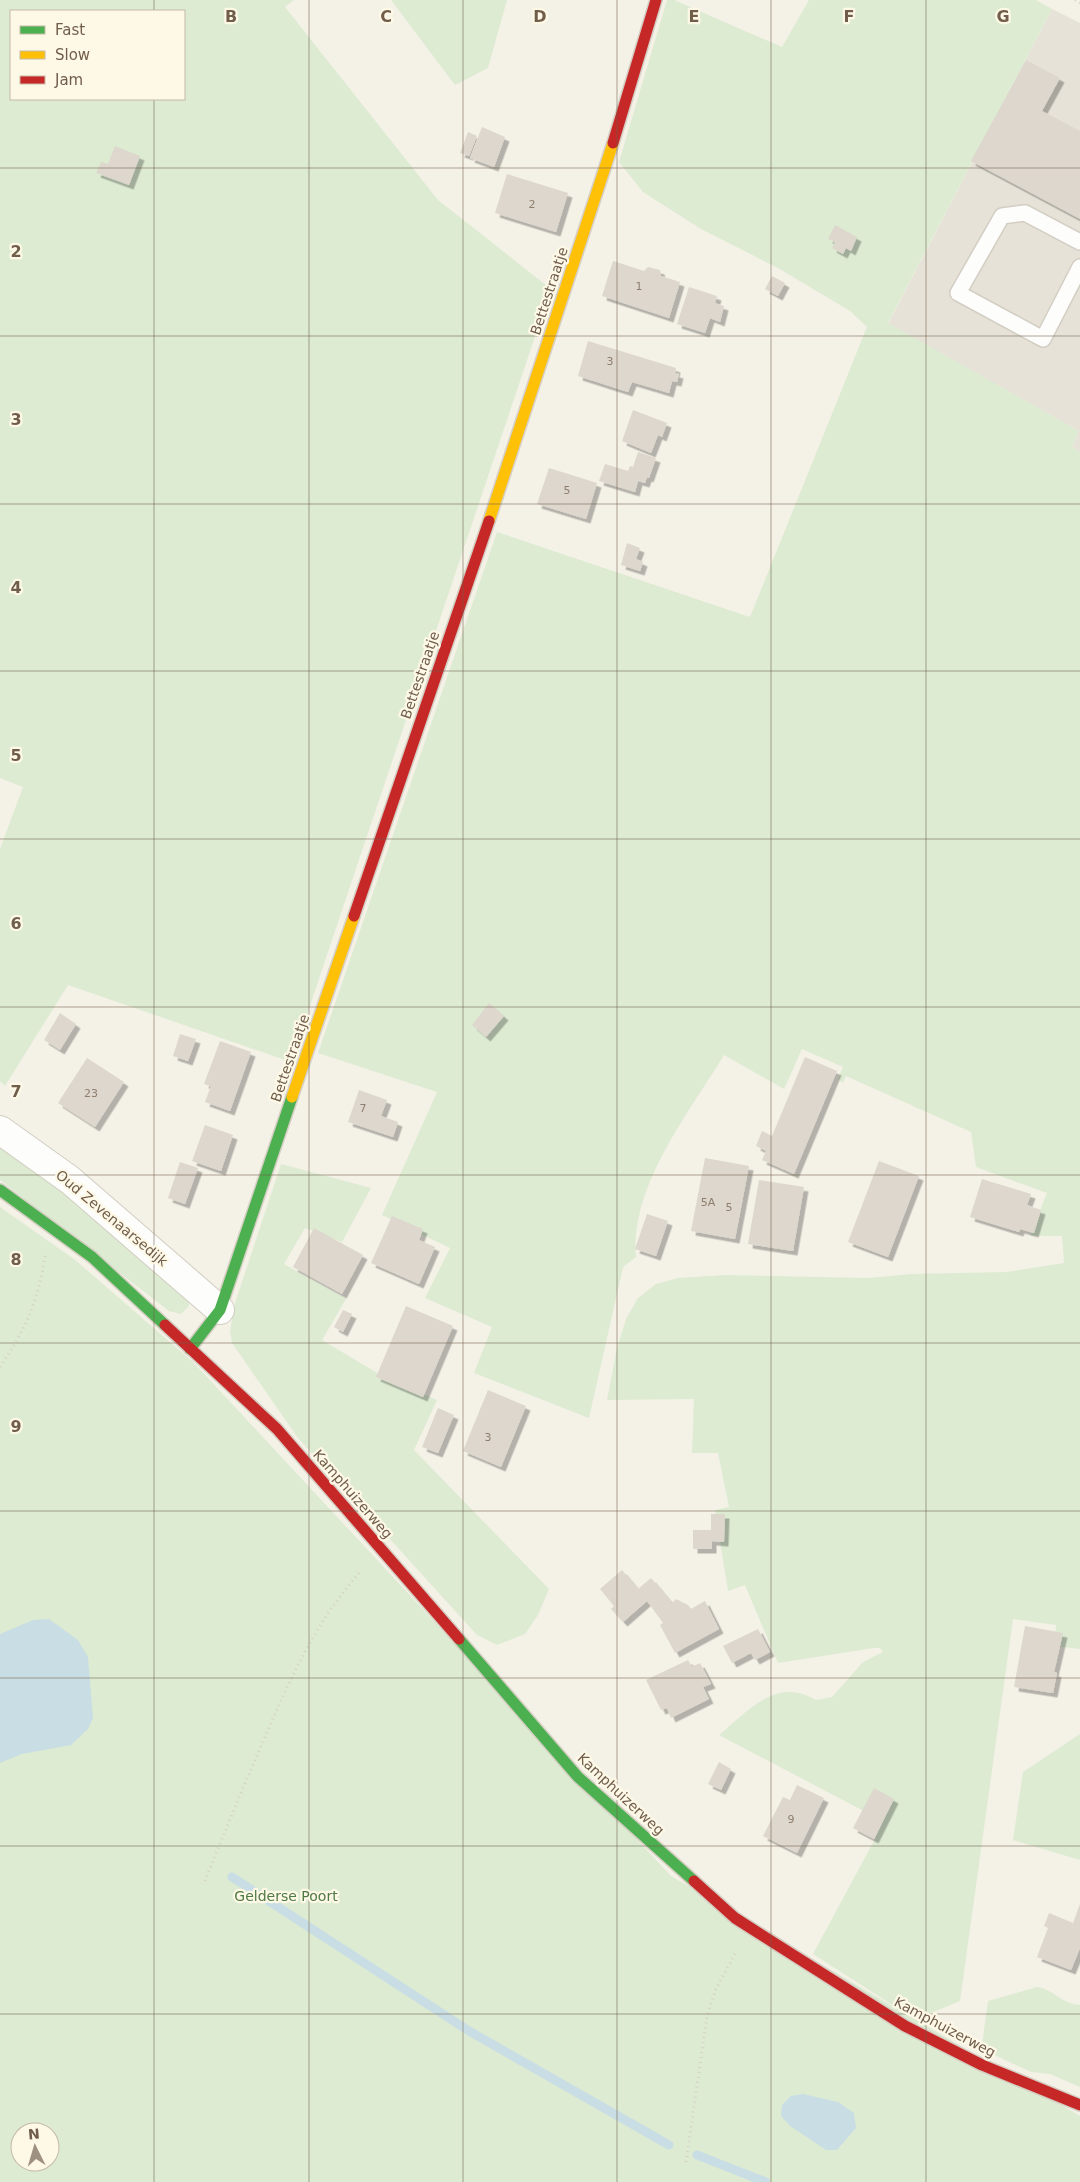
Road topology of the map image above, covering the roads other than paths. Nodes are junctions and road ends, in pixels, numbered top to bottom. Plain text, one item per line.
1 (656, 0) edge
2 (1080, 242) edge
3 (1080, 267) edge
4 (0, 1130) edge
5 (0, 1190) edge
6 (220, 1310) junction
7 (190, 1349) junction
8 (1080, 2105) edge

1 - 6 street, Bettestraatje
2 - 3 lane
4 - 6 street, Oud Zevenaarsedijk
5 - 7 street
6 - 7 street, Bettestraatje
7 - 8 street, Kamphuizerweg

